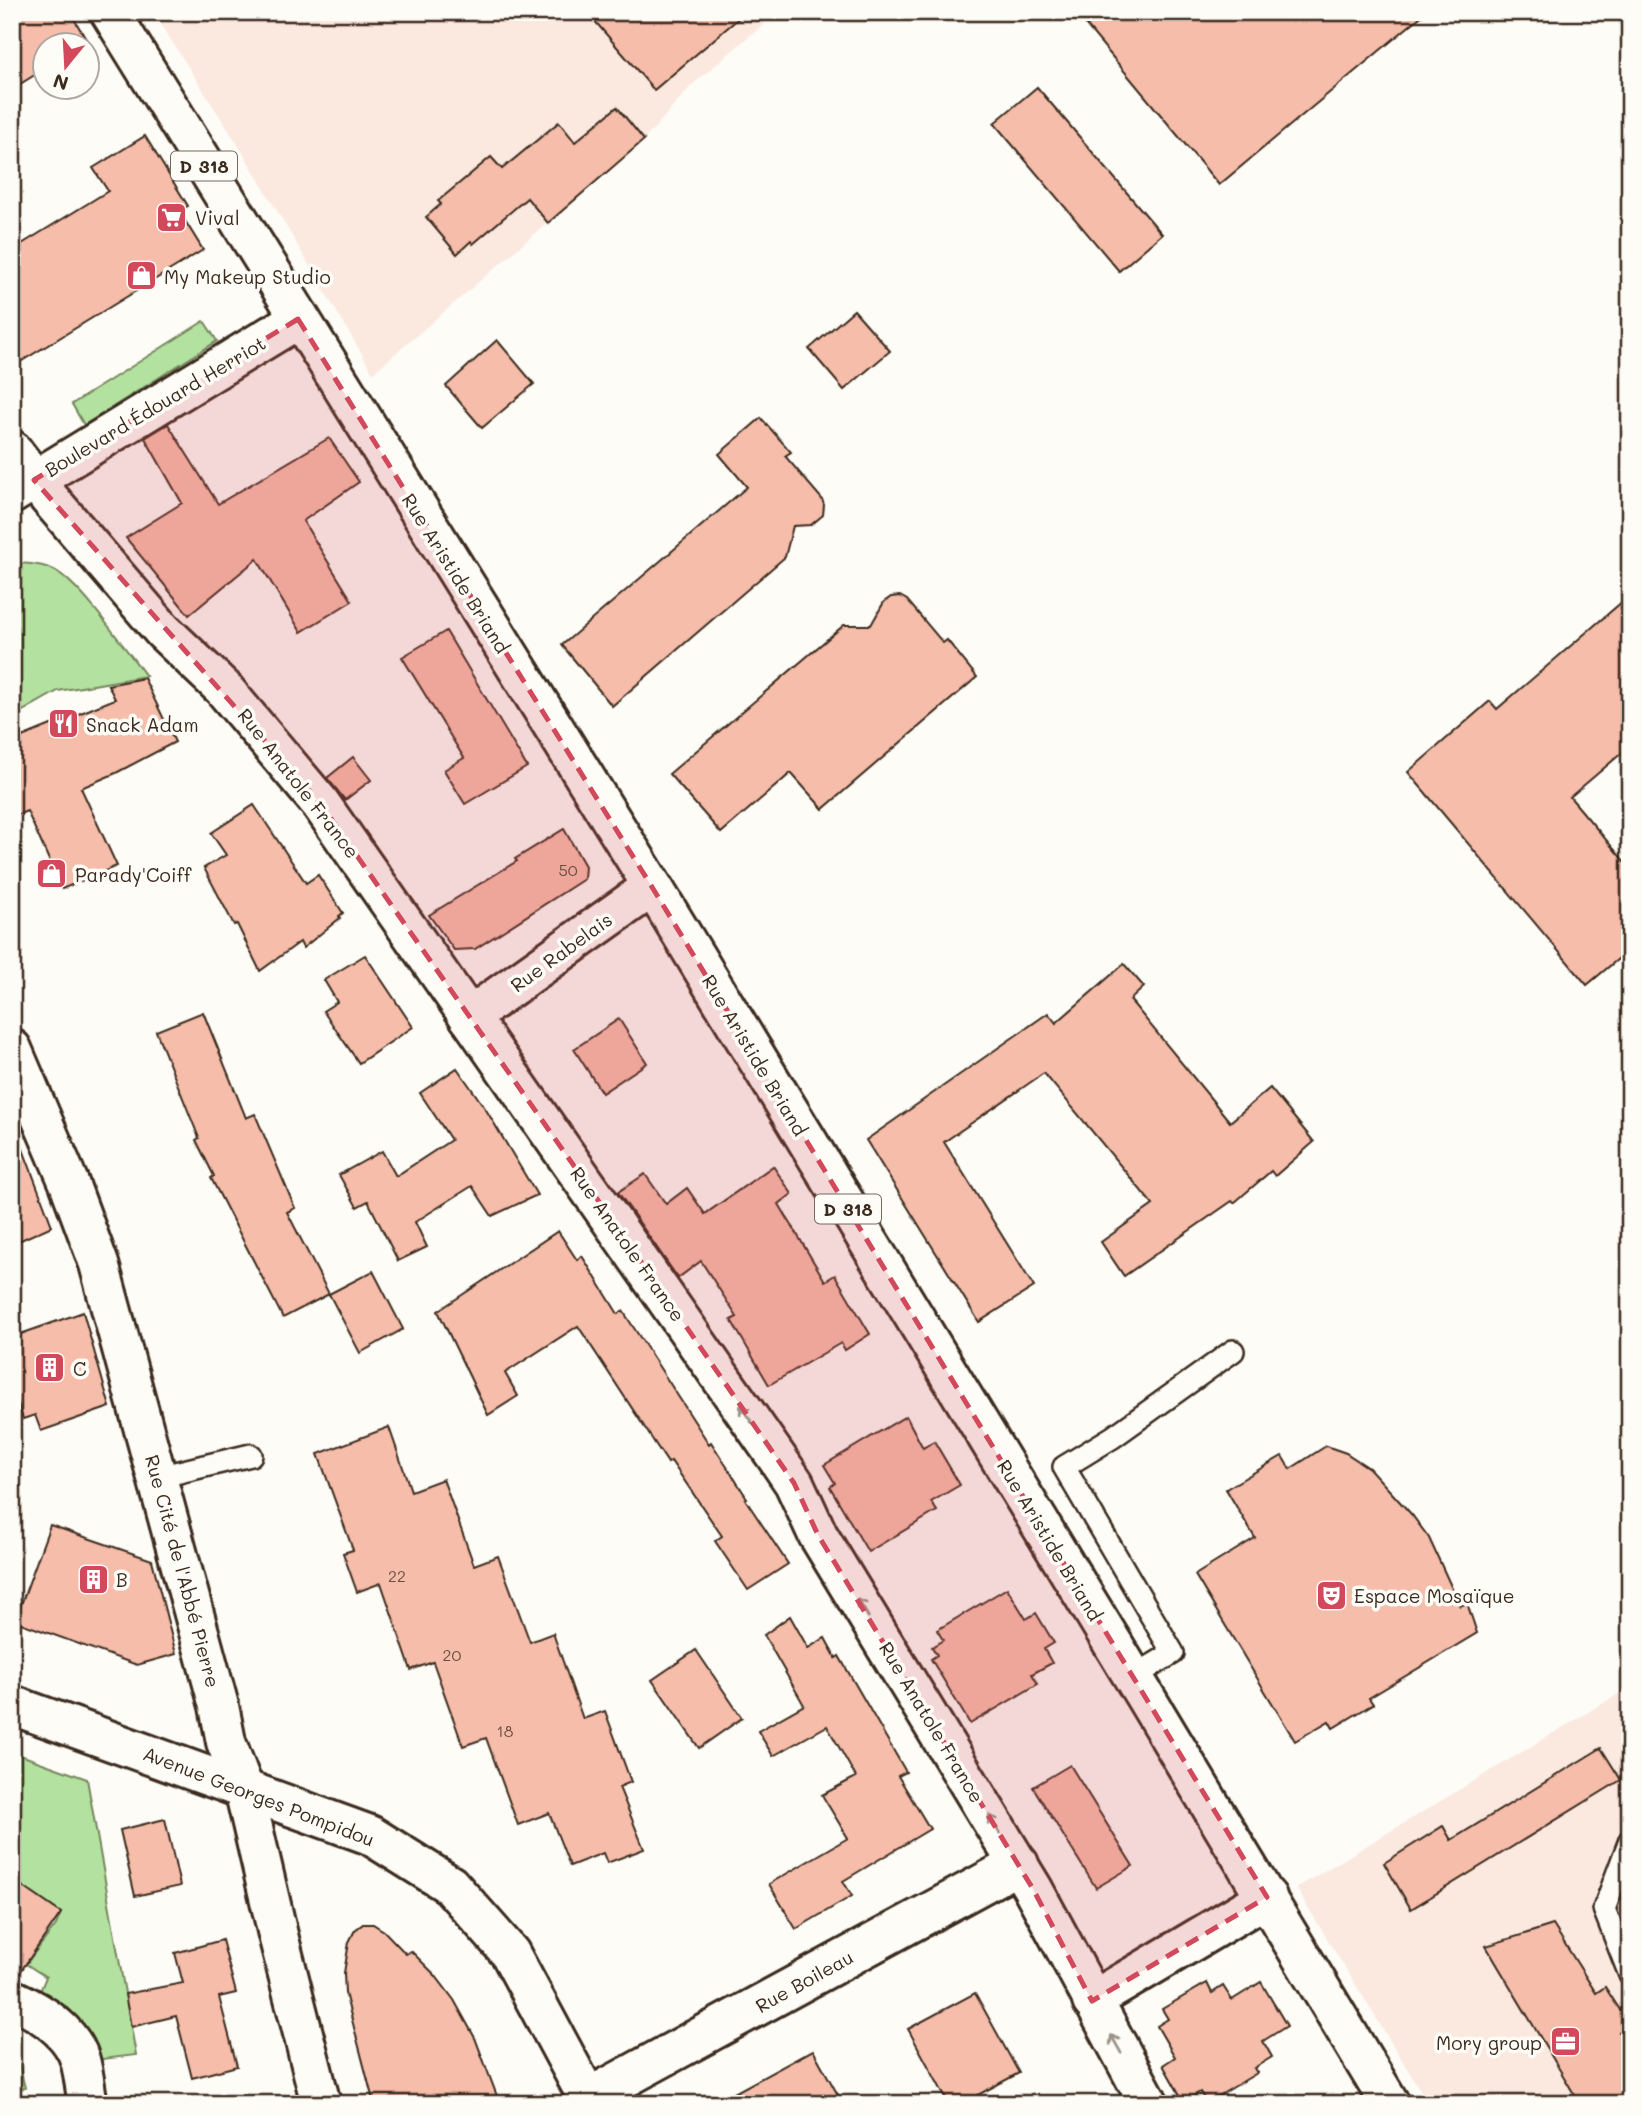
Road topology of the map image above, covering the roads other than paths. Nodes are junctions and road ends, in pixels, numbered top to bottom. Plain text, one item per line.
1 (110, 12) edge
2 (298, 319) junction
3 (20, 475) edge
4 (652, 887) junction
5 (470, 1017) junction
6 (12, 1049) edge
7 (1233, 1351) dead end
8 (251, 1455) dead end
9 (158, 1477) junction
10 (1133, 1676) junction
11 (12, 1705) edge
12 (243, 1789) junction
13 (1630, 1840) edge
14 (1019, 1864) junction
15 (1267, 1897) junction
16 (1630, 1975) edge
17 (12, 1999) edge
18 (1092, 2001) junction
19 (590, 2101) edge
20 (88, 2104) edge
21 (321, 2104) edge
22 (1149, 2104) edge
23 (1391, 2104) edge

1 - 2 street, Rue Aristide Briand / D 318
2 - 3 street, Boulevard Édouard Herriot
2 - 4 street, Rue Aristide Briand / D 318
3 - 5 street, Rue Anatole France
4 - 5 street, Rue Rabelais
4 - 10 street, Rue Aristide Briand / D 318
14 -> 5 street, Rue Anatole France
6 - 9 street, Rue Cité de l'Abbé Pierre
7 - 10 lane
8 - 9 lane
9 - 12 street, Rue Cité de l'Abbé Pierre
10 - 15 street, Rue Aristide Briand / D 318
11 - 12 street, Avenue Georges Pompidou
12 - 19 street, Avenue Georges Pompidou
12 - 21 street, Rue Cité de l'Abbé Pierre
13 - 16 lane
14 - 18 street, Rue Anatole France
14 - 19 street, Rue Boileau
15 - 18 street
15 - 23 street, Rue Aristide Briand / D 318
17 - 20 street
22 -> 18 street, Rue Anatole France

